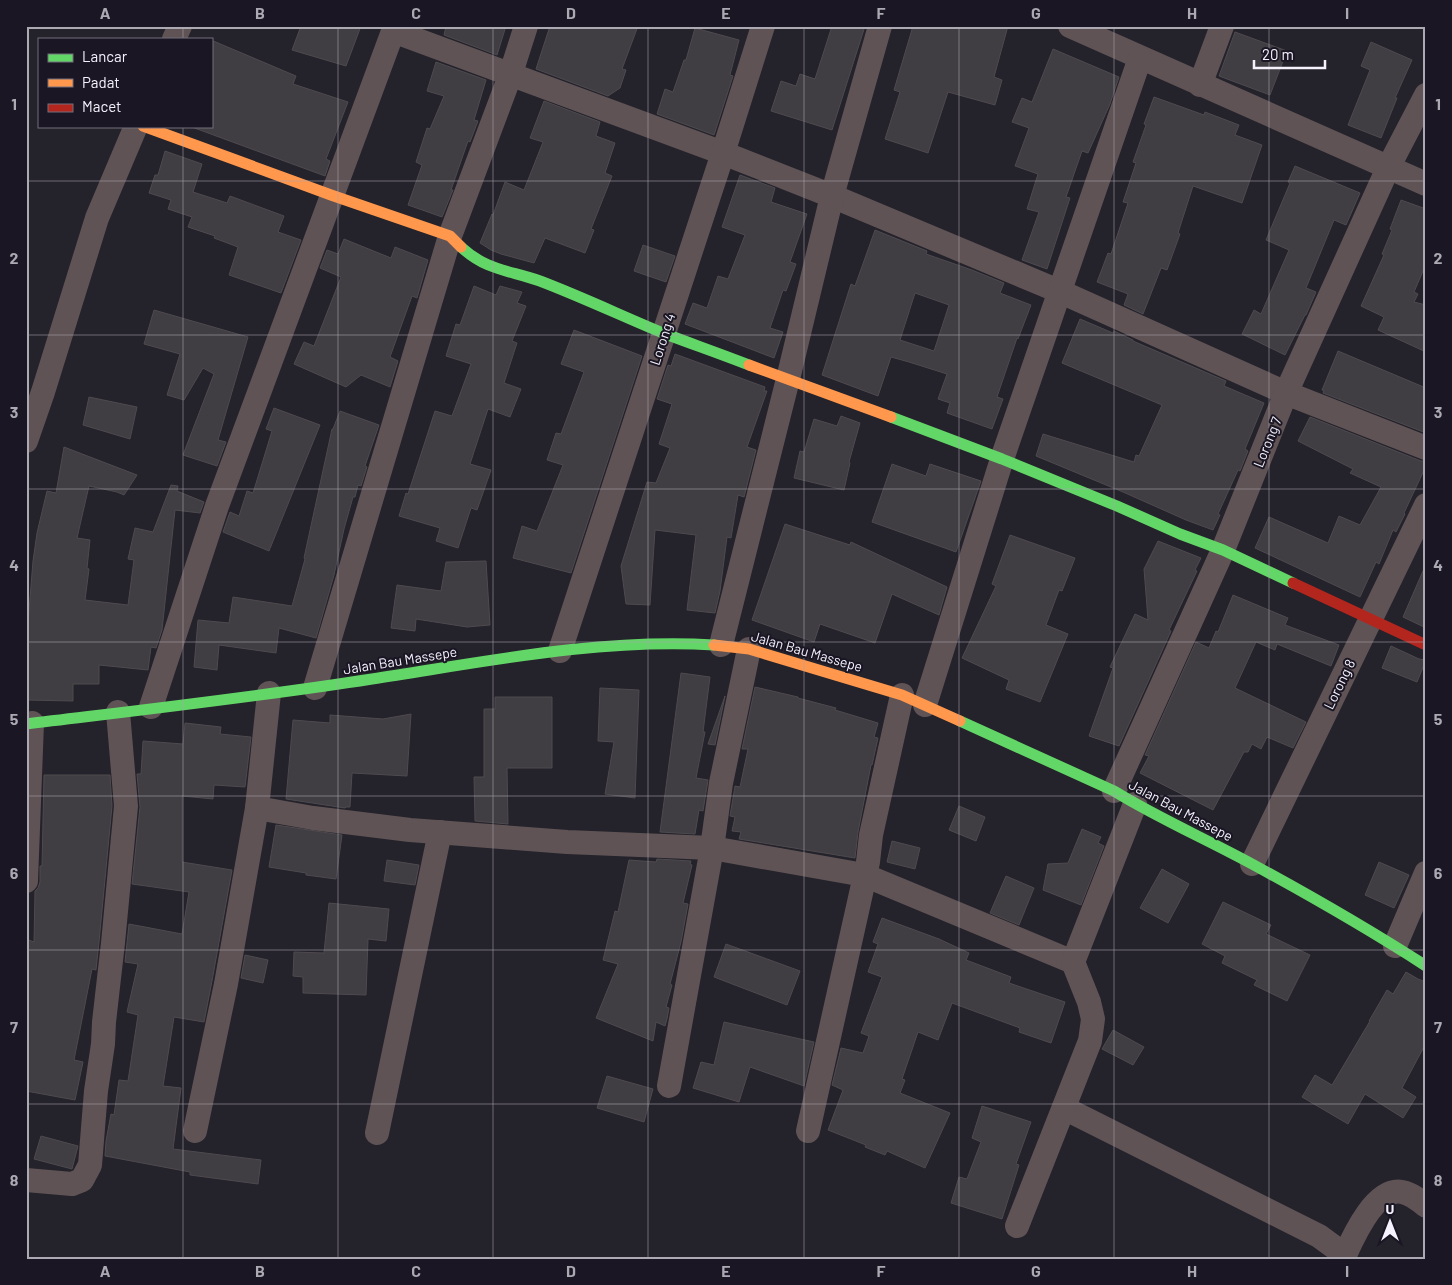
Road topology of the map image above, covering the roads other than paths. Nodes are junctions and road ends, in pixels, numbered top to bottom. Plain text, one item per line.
1 (180, 26) edge
2 (526, 26) edge
3 (763, 26) edge
4 (880, 26) edge
5 (1070, 26) edge
6 (1222, 26) edge
7 (394, 29) edge
8 (174, 38) edge
9 (1140, 58) junction
10 (510, 76) junction
11 (1200, 85) junction
12 (1426, 95) edge
13 (135, 128) edge
14 (148, 128) edge
15 (723, 153) junction
16 (1388, 168) junction
17 (1426, 184) edge
18 (331, 195) junction
19 (832, 196) junction
20 (450, 236) junction
21 (1061, 292) junction
22 (664, 333) junction
23 (788, 379) junction
24 (1286, 394) junction
25 (26, 441) edge
26 (1426, 448) edge
27 (1002, 459) junction
28 (1426, 505) edge
29 (1223, 550) junction
30 (1370, 618) junction
31 (721, 645) junction
32 (1426, 645) edge
33 (749, 649) junction
34 (560, 651) junction
35 (315, 688) junction
36 (269, 693) junction
37 (902, 695) junction
38 (925, 705) junction
39 (151, 707) junction
40 (118, 712) junction
41 (29, 724) edge
42 (1114, 792) junction
43 (1135, 804) junction
44 (257, 808) junction
45 (440, 832) junction
46 (712, 848) junction
47 (1252, 864) junction
48 (1426, 873) edge
49 (864, 875) junction
50 (26, 881) edge
51 (1395, 946) junction
52 (1073, 962) junction
53 (1426, 966) edge
54 (669, 1086) dead end
55 (1064, 1108) junction
56 (195, 1131) dead end
57 (808, 1131) dead end
58 (377, 1133) dead end
59 (26, 1180) edge
60 (1426, 1206) edge
61 (1017, 1226) dead end

1 - 8 street
2 - 10 street
3 - 15 street, Lorong 4
4 - 19 street
5 - 9 street
6 - 11 street
7 - 10 street
7 - 18 street
9 - 11 street
9 - 21 street
10 - 15 street
10 - 20 street
11 - 16 street
12 - 16 street, Lorong 7
13 - 25 street
14 - 18 main road
15 - 19 street
15 - 22 street, Lorong 4
16 - 17 street
16 - 24 street, Lorong 7
18 - 20 main road
18 - 39 street
19 - 21 street
19 - 23 street
20 - 22 main road
20 - 35 street
21 - 24 street
21 - 27 street
22 - 23 main road
22 - 34 street, Lorong 4
23 - 27 main road
23 - 31 street
24 - 26 street
24 - 29 street, Lorong 7
27 - 29 main road
27 - 38 street
28 - 30 street, Lorong 8
29 - 30 main road
29 - 42 street, Lorong 7
30 - 32 main road
30 - 47 street, Lorong 8
31 - 33 main road, Jalan Bau Massepe
31 - 34 main road, Jalan Bau Massepe
33 - 37 main road, Jalan Bau Massepe
33 - 46 street
34 - 35 main road, Jalan Bau Massepe
35 - 36 main road, Jalan Bau Massepe
36 - 39 main road, Jalan Bau Massepe
36 - 44 street
37 - 38 main road, Jalan Bau Massepe
37 - 49 street
38 - 42 main road, Jalan Bau Massepe
39 - 40 main road, Jalan Bau Massepe
40 - 41 main road, Jalan Bau Massepe
40 - 59 street
41 - 50 street
42 - 43 main road, Jalan Bau Massepe
43 - 47 main road, Jalan Bau Massepe
43 - 52 street
44 - 45 street
44 - 56 street
45 - 46 street
45 - 58 street
46 - 49 street
46 - 54 street
47 - 51 main road, Jalan Bau Massepe
48 - 51 street
49 - 52 street
49 - 57 street
51 - 53 main road, Jalan Bau Massepe
52 - 55 street
55 - 60 street
55 - 61 street

